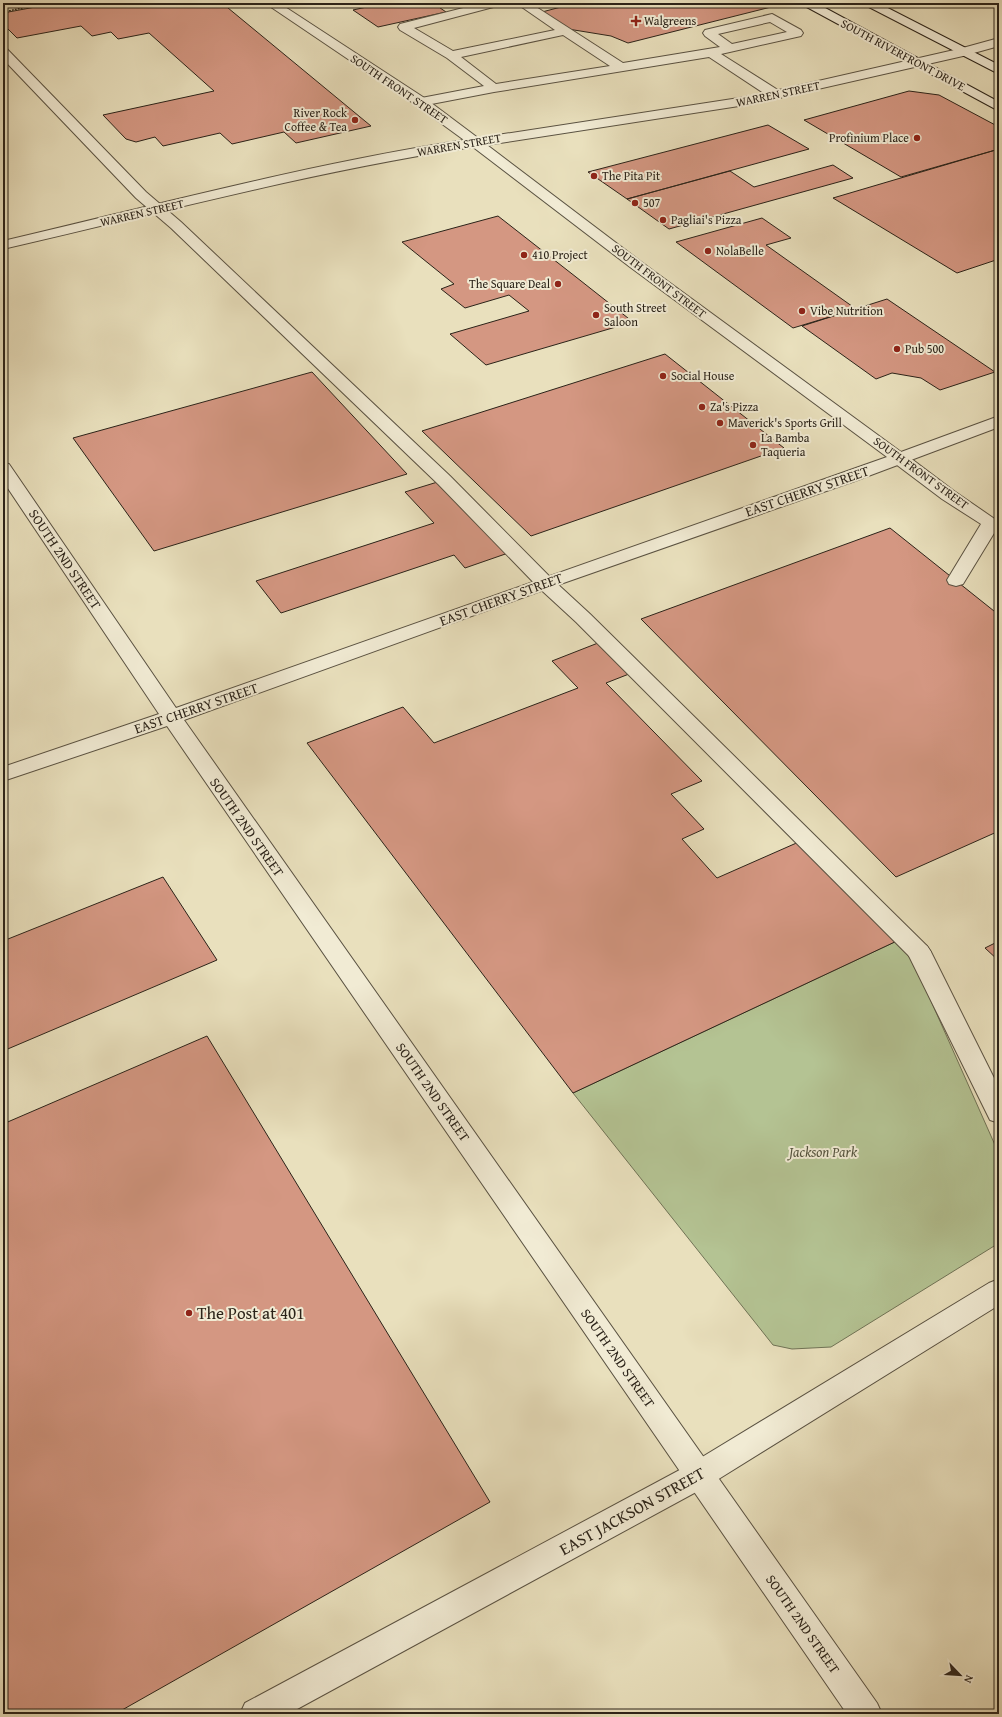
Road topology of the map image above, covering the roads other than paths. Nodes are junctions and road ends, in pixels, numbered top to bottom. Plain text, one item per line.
1 (270, 3) edge
2 (498, 3) edge
3 (522, 3) edge
4 (807, 3) edge
5 (869, 3) edge
6 (565, 30) junction
7 (999, 42) edge
8 (729, 48) junction
9 (3, 52) edge
10 (963, 52) junction
11 (711, 53) junction
12 (451, 55) junction
13 (917, 63) junction
14 (620, 67) junction
15 (999, 70) edge
16 (494, 88) junction
17 (776, 95) junction
18 (421, 102) junction
19 (999, 107) edge
20 (476, 142) junction
21 (157, 210) junction
22 (3, 245) edge
23 (999, 421) edge
24 (899, 458) junction
25 (3, 468) edge
26 (995, 522) edge
27 (956, 580) dead end
28 (545, 583) junction
29 (172, 718) junction
30 (3, 774) edge
31 (999, 1113) edge
32 (999, 1291) edge
33 (700, 1475) junction
34 (256, 1714) edge
35 (866, 1714) edge

1 - 18 street, SOUTH FRONT STREET
2 - 12 street
3 - 6 street
4 - 13 street, SOUTH RIVERFRONT DRIVE
5 - 10 street
6 - 12 street
6 - 14 street
7 - 10 street, WARREN STREET
8 - 8 street
8 - 11 street
9 - 21 street
10 - 13 street, WARREN STREET
10 - 15 street
11 - 14 street
11 - 17 street
12 - 16 street
13 - 17 street, WARREN STREET
13 - 19 street, SOUTH RIVERFRONT DRIVE
14 - 16 street
16 - 18 street
17 - 20 street, WARREN STREET
18 - 20 street, SOUTH FRONT STREET
20 - 21 street, WARREN STREET
20 - 24 street, SOUTH FRONT STREET
21 - 22 street, WARREN STREET
21 - 28 street
23 - 24 street, EAST CHERRY STREET
24 - 26 street, SOUTH FRONT STREET
24 - 28 street, EAST CHERRY STREET
25 - 29 street, SOUTH 2ND STREET
26 - 27 street, SOUTH FRONT STREET
28 - 29 street, EAST CHERRY STREET
28 - 31 street
29 - 30 street, EAST CHERRY STREET
29 - 33 street, SOUTH 2ND STREET
32 - 33 street, EAST JACKSON STREET
33 - 34 street, EAST JACKSON STREET
33 - 35 street, SOUTH 2ND STREET

